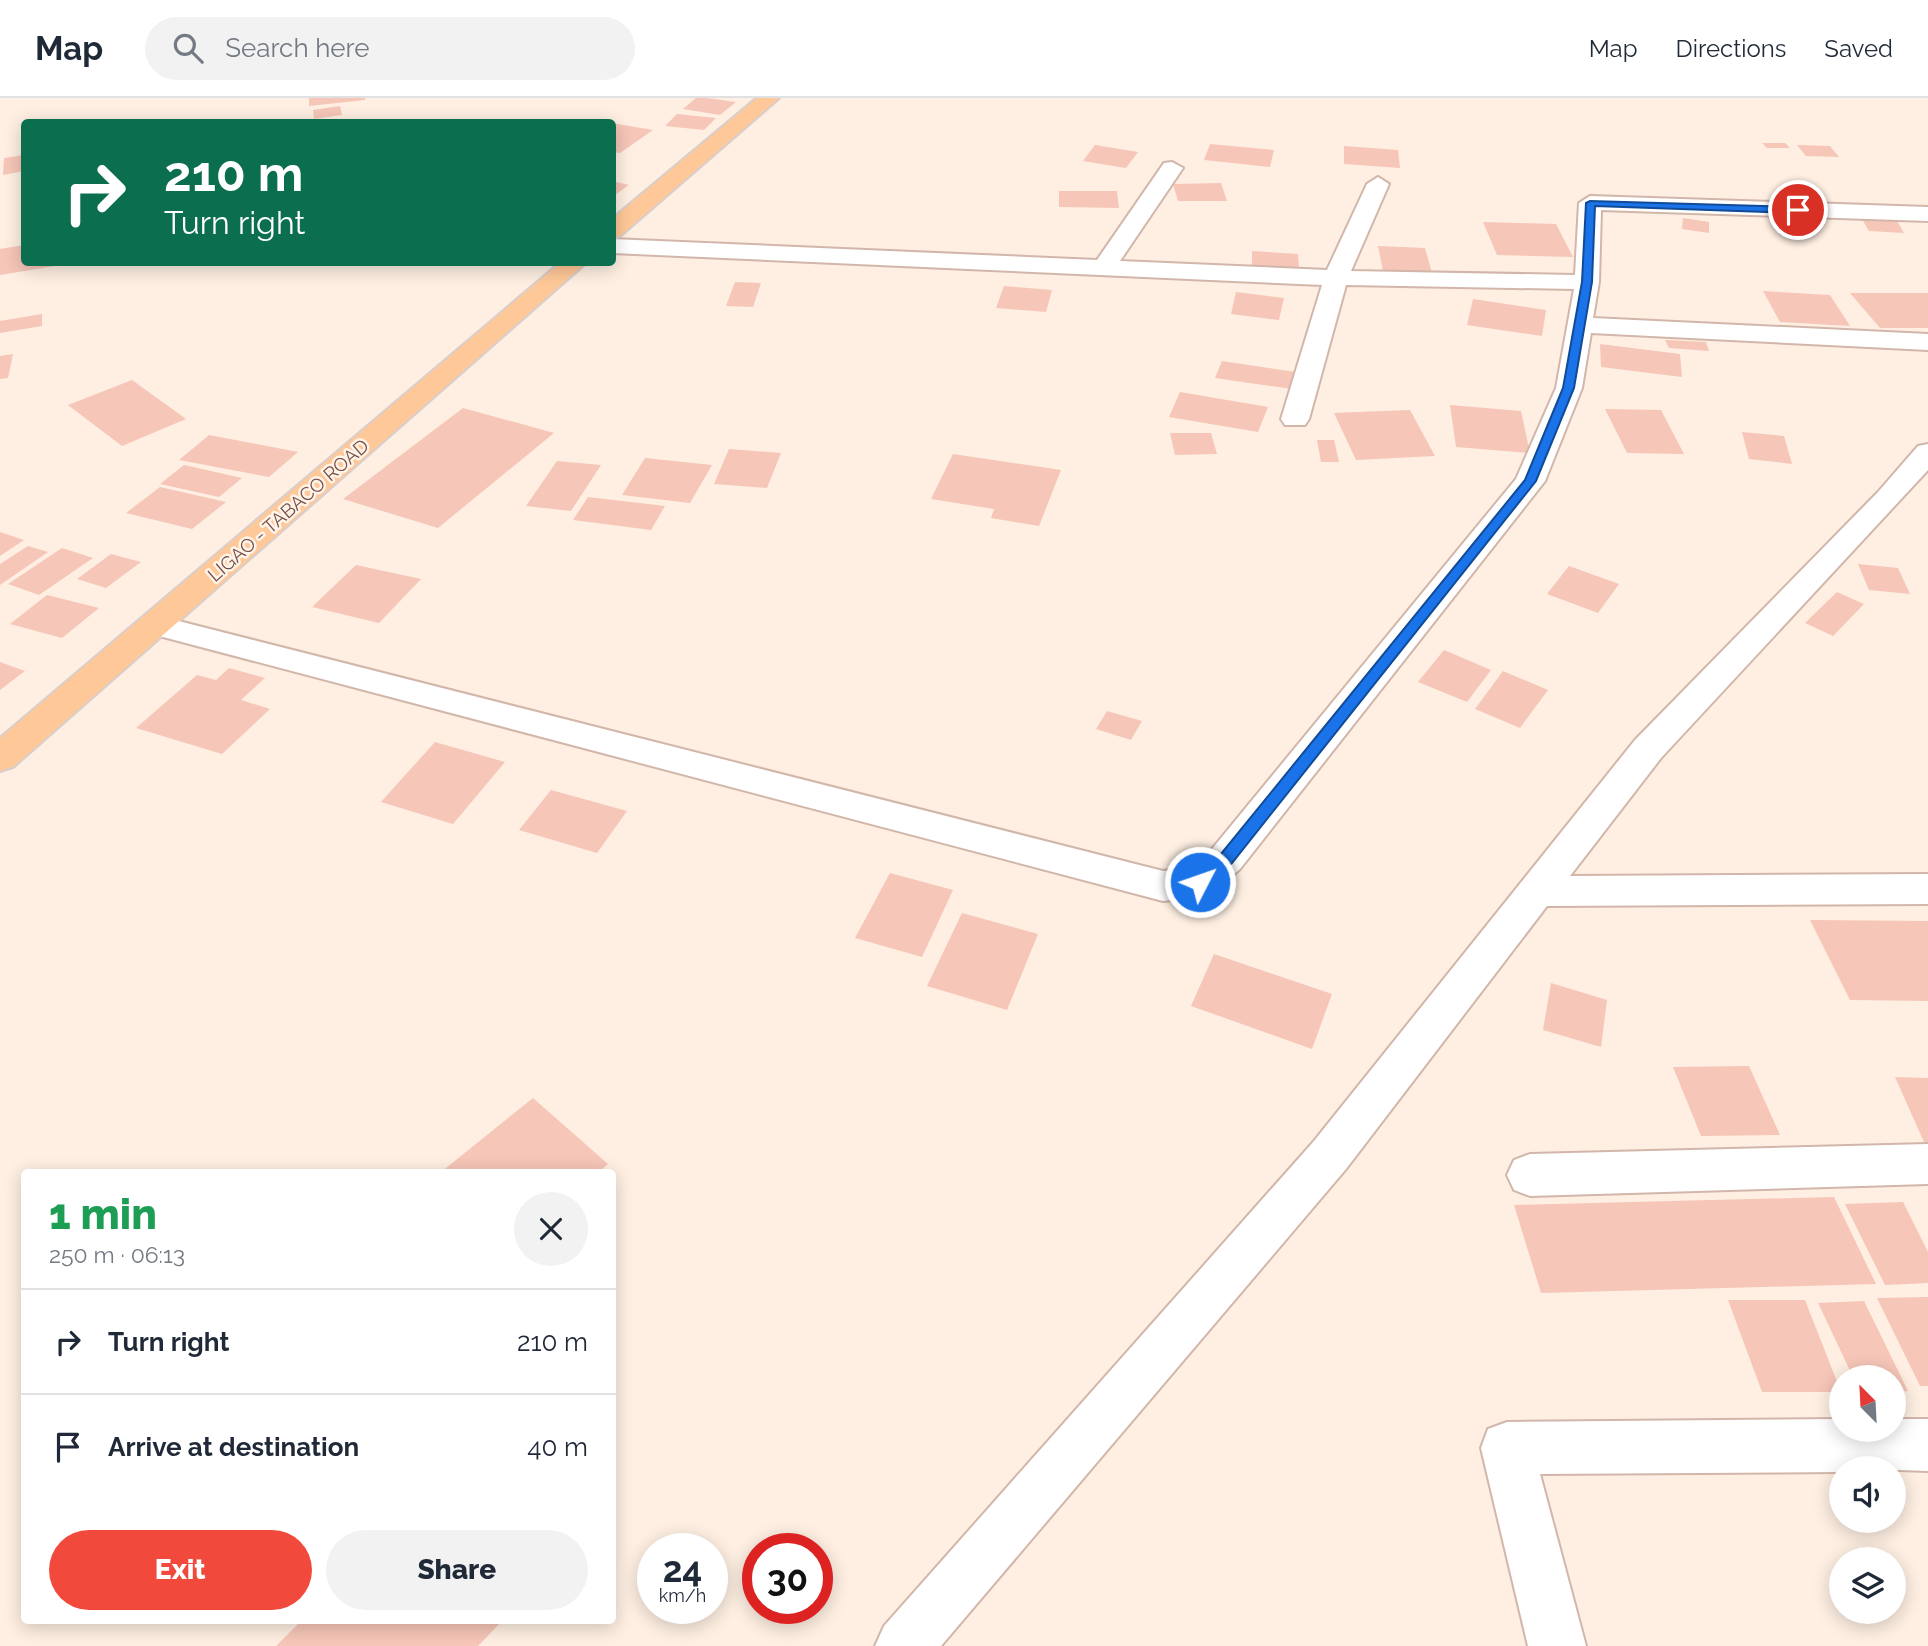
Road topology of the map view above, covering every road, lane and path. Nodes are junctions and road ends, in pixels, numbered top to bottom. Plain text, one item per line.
1 (769, 98) edge
2 (1172, 169) dead end
3 (1378, 184) dead end
4 (1928, 214) edge
5 (616, 228) edge
6 (616, 246) edge
7 (571, 266) edge
8 (1102, 270) junction
9 (1336, 278) junction
10 (1587, 282) junction
11 (1581, 324) junction
12 (1928, 342) edge
13 (1295, 419) dead end
14 (1928, 452) edge
15 (155, 625) junction
16 (0, 758) edge
17 (1928, 889) edge
18 (1537, 891) junction
19 (1928, 1164) edge
20 (1530, 1175) dead end
21 (1928, 1445) edge
22 (904, 1646) edge
23 (1557, 1646) edge

1 - 5 main road
2 - 8 street
3 - 9 street
4 - 10 street
6 - 8 street
7 - 15 main road, LIGAO - TABACO ROAD
8 - 9 street
9 - 10 street
9 - 13 street
10 - 11 street
11 - 12 street
11 - 15 street
14 - 18 street
15 - 16 main road, LIGAO - TABACO ROAD
17 - 18 street
18 - 22 street
19 - 20 street
21 - 23 street

